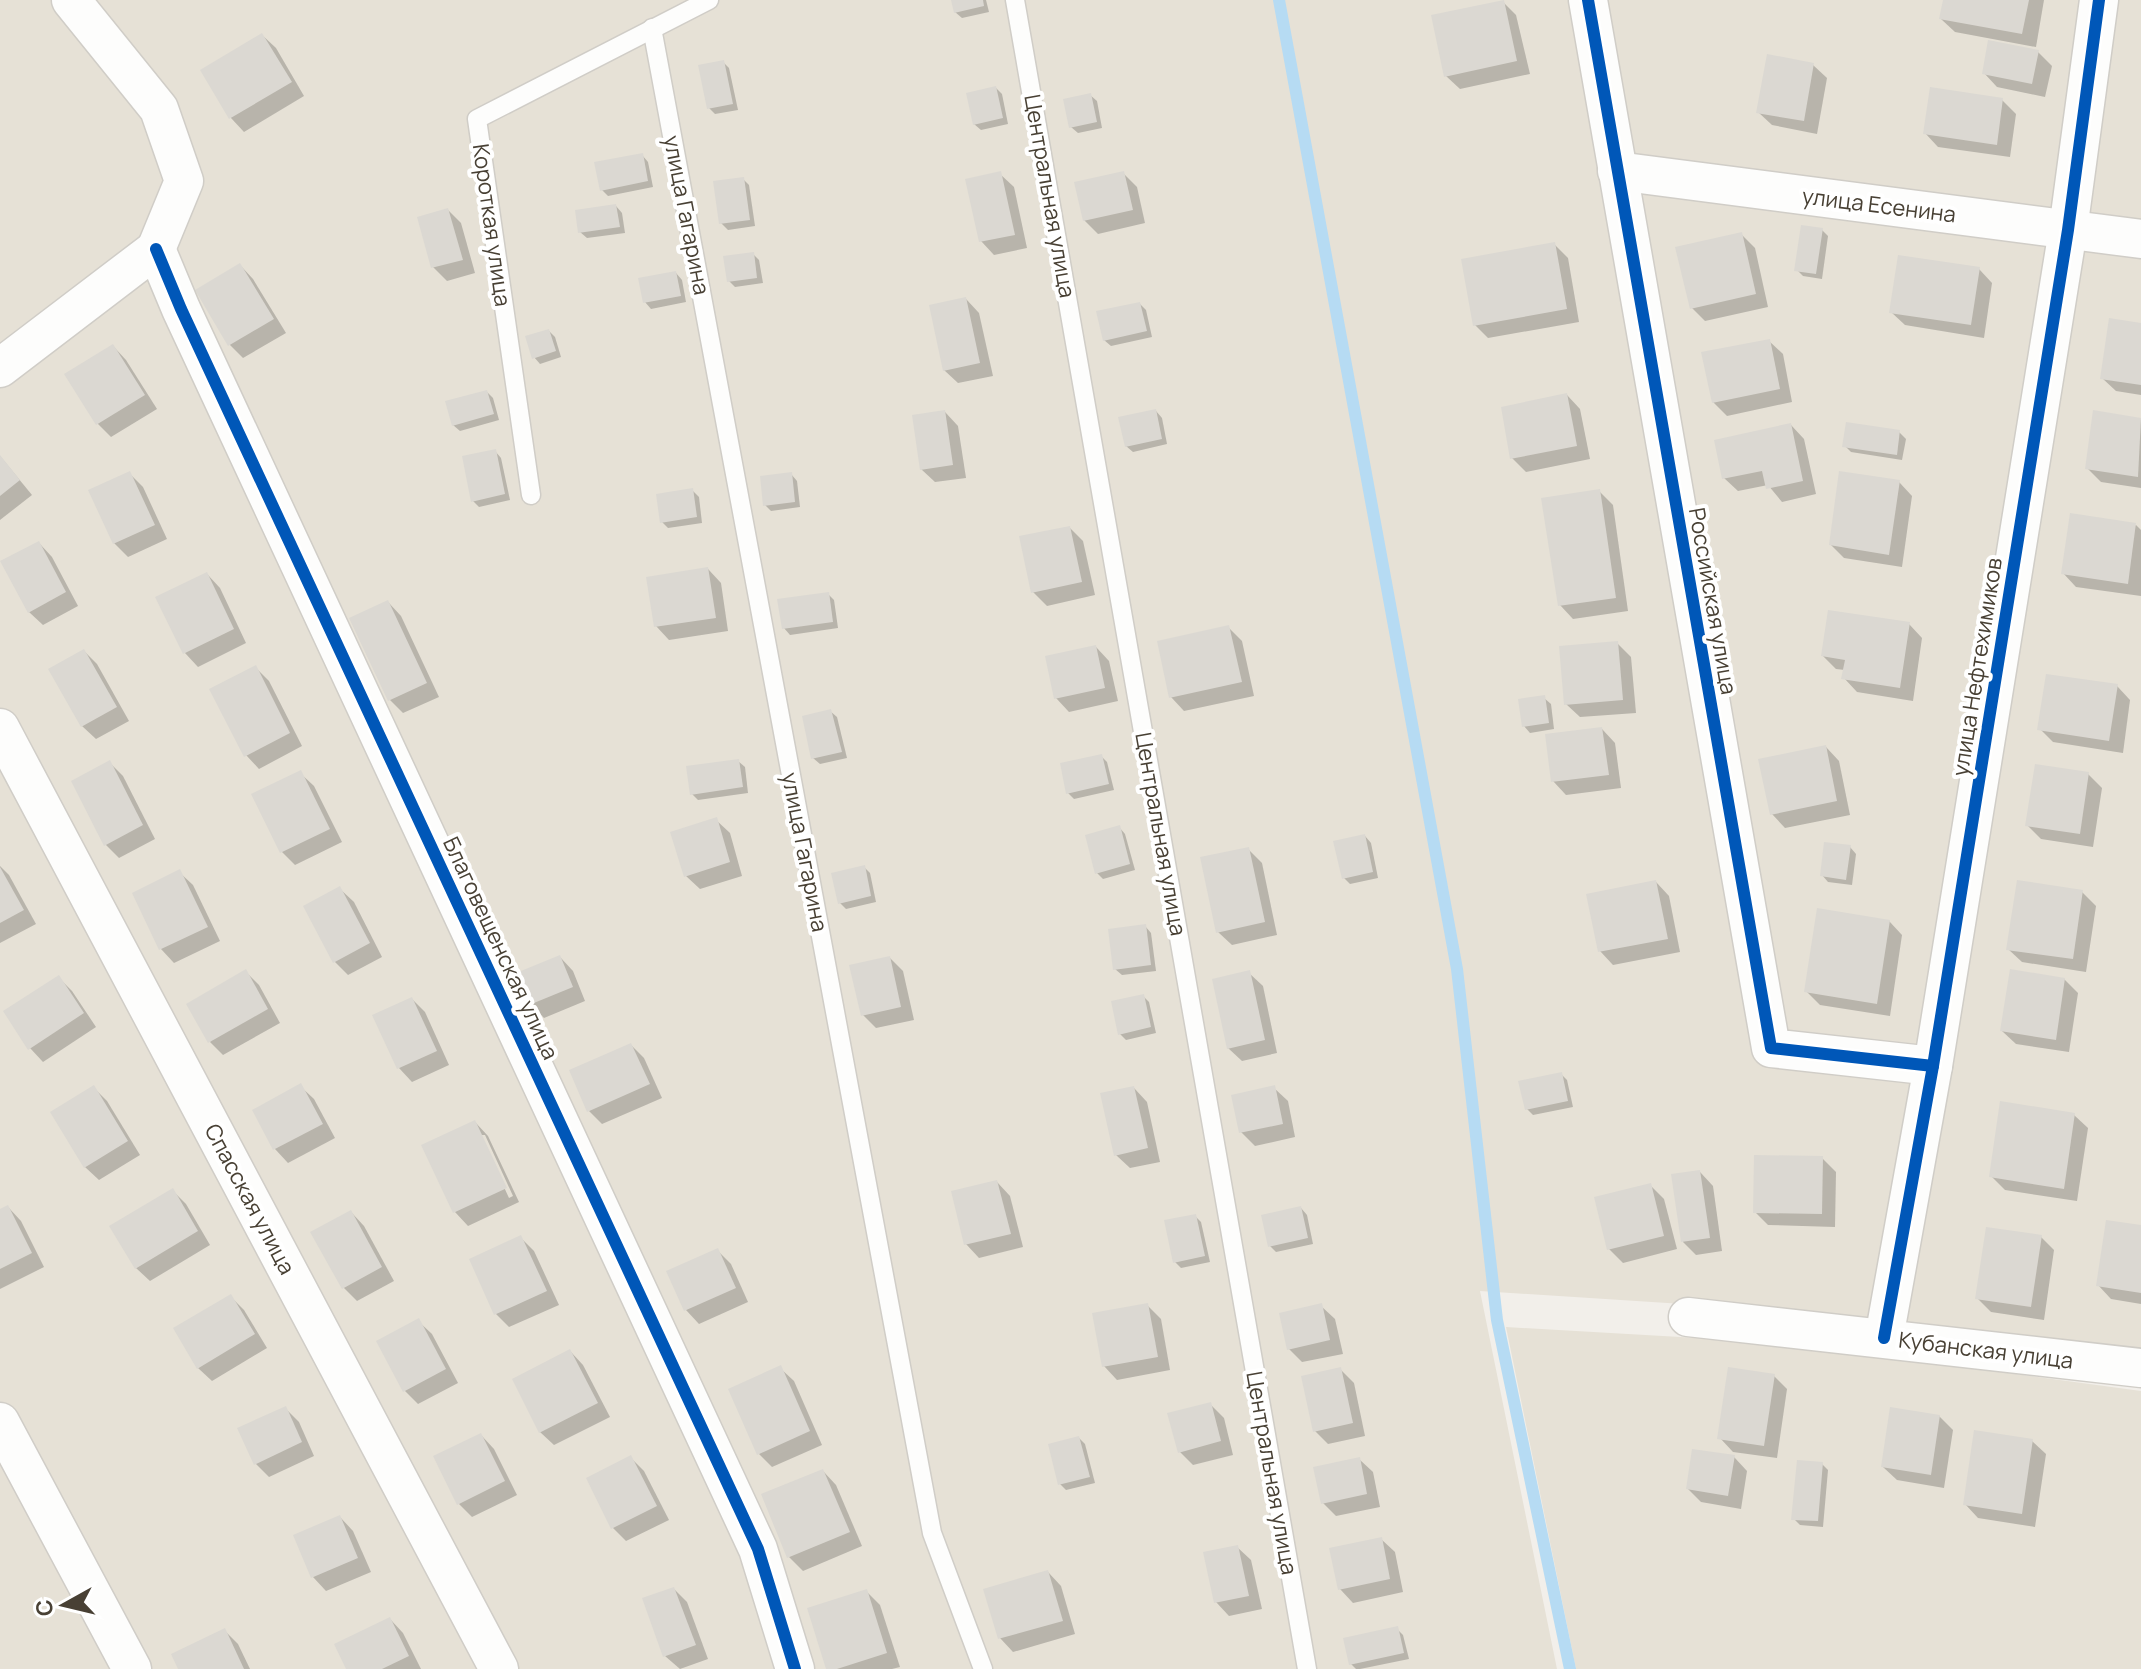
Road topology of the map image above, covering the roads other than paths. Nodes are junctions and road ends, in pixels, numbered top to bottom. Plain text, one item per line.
1 (71, 0) edge
2 (709, 0) edge
3 (1015, 0) edge
4 (1588, 0) edge
5 (2099, 0) edge
6 (652, 28) junction
7 (1617, 171) junction
8 (2068, 230) junction
9 (2141, 239) edge
10 (156, 249) junction
11 (0, 368) edge
12 (531, 495) dead end
13 (0, 728) edge
14 (1933, 1066) junction
15 (1688, 1317) dead end
16 (1884, 1338) junction
17 (2141, 1368) edge
18 (0, 1422) edge
19 (132, 1669) edge
20 (499, 1669) edge
21 (795, 1669) edge
22 (983, 1669) edge
23 (1307, 1669) edge

1 - 10 street
2 - 6 lane, Короткая улица
3 - 23 lane, Центральная улица
4 - 7 street, Российская улица
5 - 8 street, улица Нефтехимиков
6 - 12 lane, Короткая улица
6 - 22 lane, улица Гагарина
7 - 8 street, улица Есенина
7 - 14 street, Российская улица
8 - 9 street, улица Есенина
8 - 14 street, улица Нефтехимиков
10 - 11 street
10 - 21 street, Благовещенская улица
13 - 20 street, Спасская улица
14 - 16 street, улица Нефтехимиков
15 - 16 street, Кубанская улица
16 - 17 street, Кубанская улица
18 - 19 street

